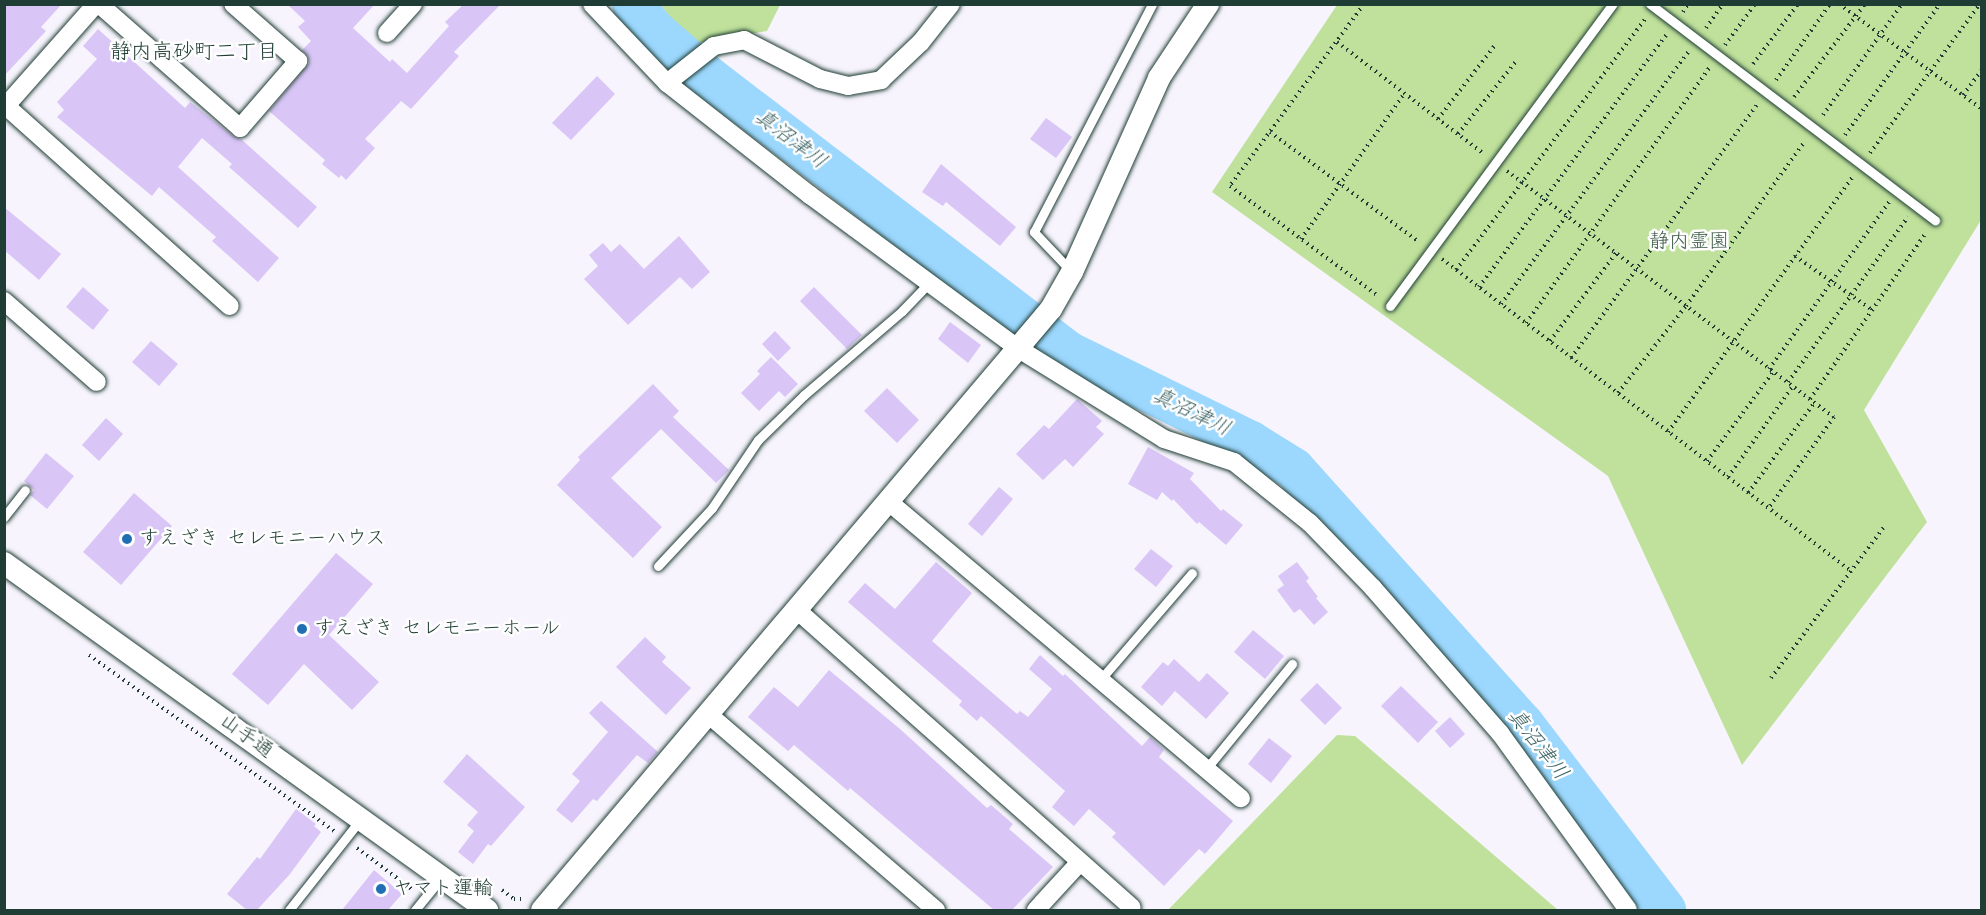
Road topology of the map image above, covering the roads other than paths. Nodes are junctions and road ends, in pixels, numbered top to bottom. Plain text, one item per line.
1 (97, 4) edge
2 (233, 4) edge
3 (413, 4) edge
4 (592, 4) edge
5 (951, 4) edge
6 (1152, 4) edge
7 (1208, 4) edge
8 (1612, 4) edge
9 (1652, 6) edge
10 (387, 33) dead end
11 (672, 78) junction
12 (5, 107) edge
13 (1935, 220) road end
14 (1071, 272) junction
15 (930, 282) junction
16 (4, 301) edge
17 (230, 306) dead end
18 (1390, 306) road end
19 (1023, 344) junction
20 (97, 382) dead end
21 (25, 490) dead end
22 (889, 502) junction
23 (4, 517) edge
24 (4, 563) edge
25 (658, 566) dead end
26 (1191, 573) dead end
27 (798, 611) junction
28 (1292, 664) dead end
29 (1100, 680) junction
30 (708, 714) junction
31 (1206, 769) junction
32 (1241, 798) dead end
33 (360, 820) junction
34 (1079, 862) junction
35 (441, 878) junction
36 (1131, 907) dead end
37 (289, 910) edge
38 (415, 910) edge
39 (487, 910) edge
40 (542, 910) edge
41 (936, 910) edge
42 (1036, 910) edge
43 (1628, 910) edge

1 - 2 street
1 - 12 street
3 - 10 street
4 - 11 street
5 - 11 street
6 - 14 lane
7 - 14 street
8 - 18 lane
9 - 13 lane
11 - 15 street
12 - 17 street
14 - 19 street
15 - 19 street
15 - 25 lane
16 - 20 street
19 - 22 street
19 - 43 street
21 - 23 lane
22 - 27 street
22 - 29 street
24 - 33 street, 山手通
26 - 29 lane
27 - 30 street
27 - 34 street
28 - 31 lane
29 - 31 street
30 - 40 street
30 - 41 street
31 - 32 street
33 - 35 street, 山手通
33 - 37 lane
34 - 36 street
34 - 42 street
35 - 38 lane
35 - 39 street, 山手通

